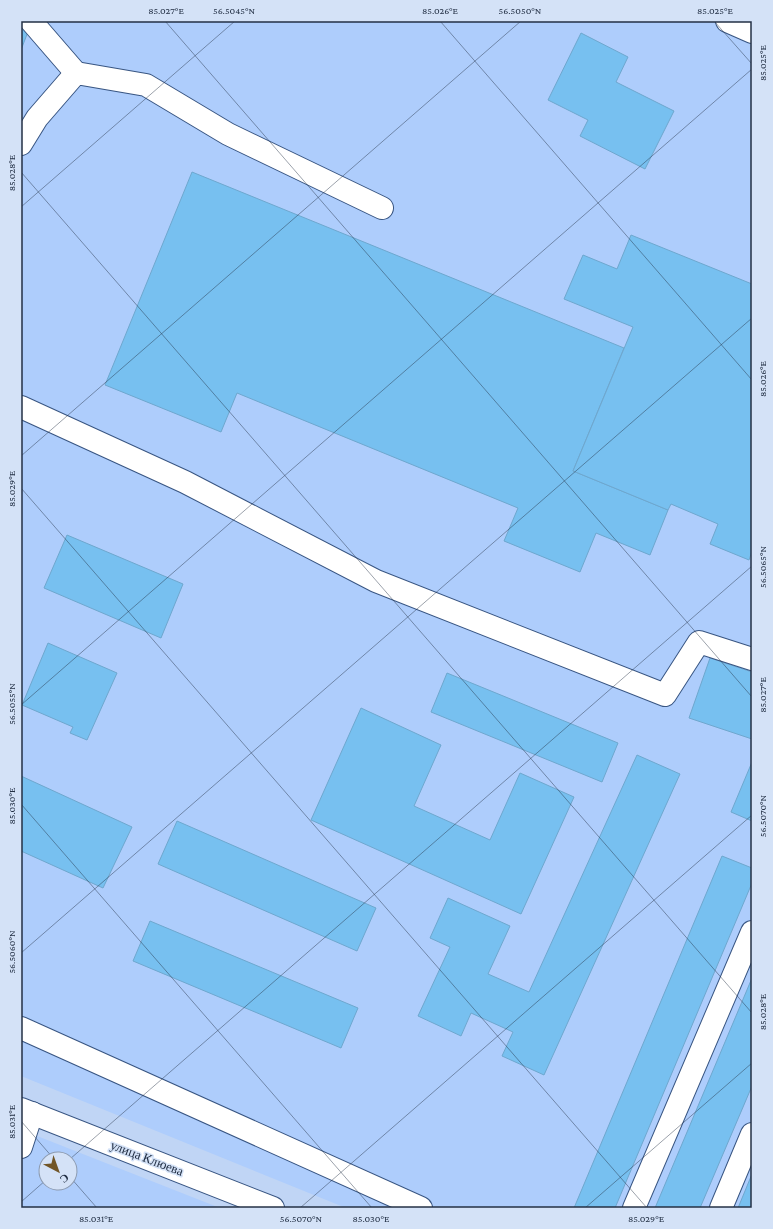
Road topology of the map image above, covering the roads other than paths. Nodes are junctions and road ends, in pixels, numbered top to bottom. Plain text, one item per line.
1 (31, 21) edge
2 (727, 21) edge
3 (752, 32) edge
4 (76, 73) junction
5 (21, 144) edge
6 (382, 208) dead end
7 (21, 407) edge
8 (752, 659) edge
9 (752, 932) edge
10 (21, 1028) edge
11 (27, 1111) edge
12 (752, 1134) edge
13 (21, 1147) edge
14 (273, 1208) edge
15 (421, 1208) edge
16 (634, 1208) edge
17 (721, 1208) edge

1 - 4 main road
2 - 3 main road
4 - 5 main road
4 - 6 main road
7 - 8 main road
9 - 16 main road
10 - 15 main road
11 - 13 main road
11 - 14 main road, улица Клюева
12 - 17 main road

